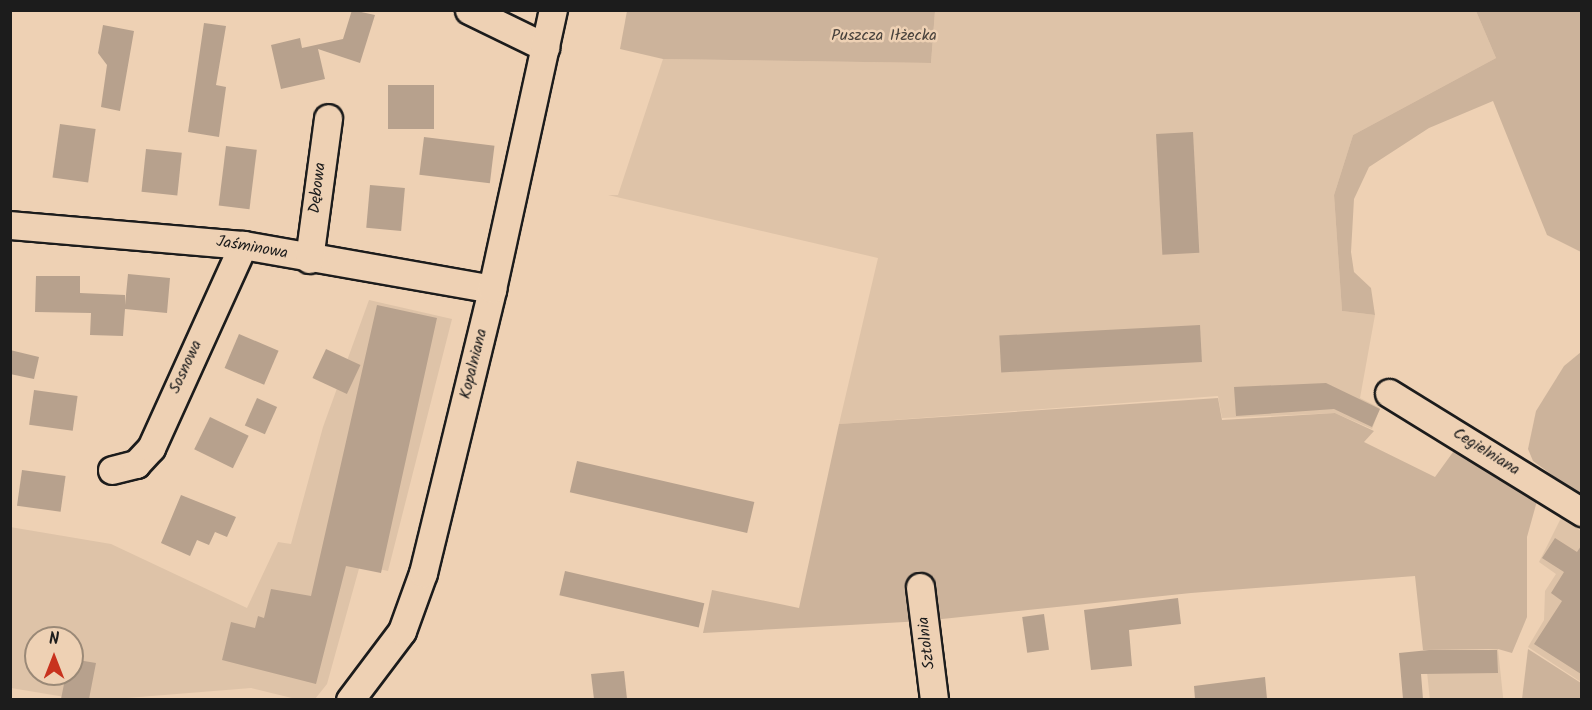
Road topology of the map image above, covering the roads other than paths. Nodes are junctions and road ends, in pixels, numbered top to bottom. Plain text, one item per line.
1 (469, 10) edge
2 (553, 10) edge
3 (544, 47) junction
4 (328, 118) dead end
5 (10, 225) edge
6 (243, 245) junction
7 (309, 259) junction
8 (492, 289) junction
9 (1389, 393) dead end
10 (112, 470) dead end
11 (1581, 513) edge
12 (920, 587) dead end
13 (350, 699) edge
14 (934, 699) edge

1 - 3 street
2 - 3 street, Kopalniana
3 - 8 street, Kopalniana
4 - 7 street, Dębowa
5 - 6 street, Jaśminowa
6 - 7 street, Jaśminowa
6 - 10 street, Sosnowa
7 - 8 street, Jaśminowa
8 - 13 street, Kopalniana
9 - 11 street, Cegielniana
12 - 14 street, Sztolnia

